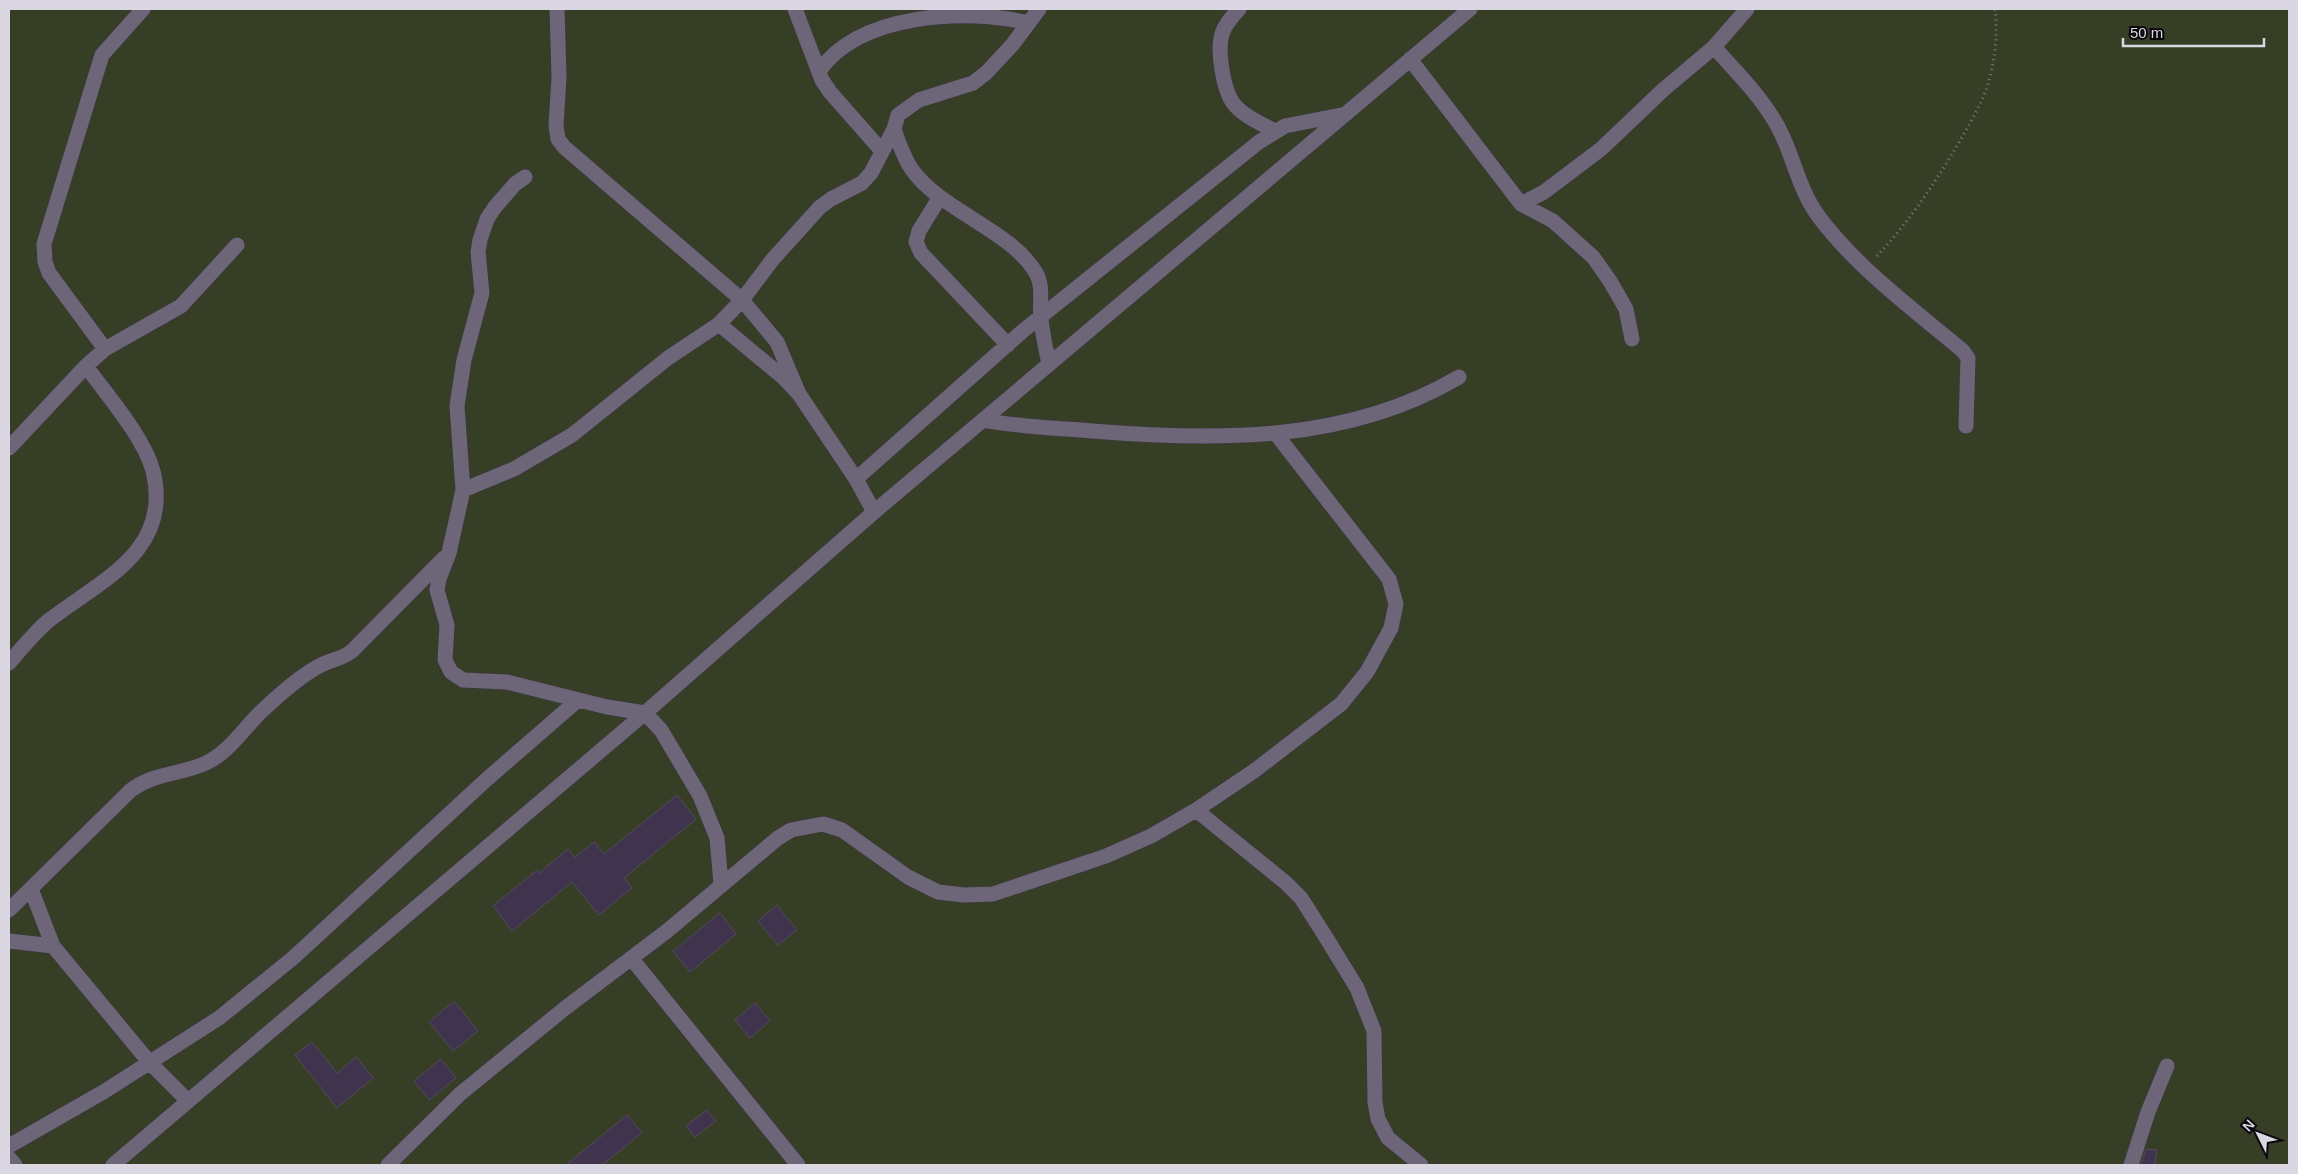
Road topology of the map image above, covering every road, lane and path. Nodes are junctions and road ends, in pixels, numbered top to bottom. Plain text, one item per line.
1 (143, 9) edge
2 (557, 9) edge
3 (795, 9) edge
4 (1039, 9) edge
5 (1239, 9) edge
6 (1470, 9) edge
7 (1746, 9) edge
8 (1994, 9) edge
9 (1029, 23) junction
10 (1714, 47) junction
11 (1410, 59) junction
12 (819, 71) junction
13 (1348, 113) junction
14 (894, 130) junction
15 (1275, 131) junction
16 (881, 150) junction
17 (525, 177) dead end
18 (940, 198) junction
19 (1521, 204) junction
20 (237, 245) dead end
21 (1866, 267) junction
22 (742, 300) junction
23 (1040, 317) junction
24 (719, 324) junction
25 (1632, 339) dead end
26 (1008, 345) junction
27 (105, 349) junction
28 (1049, 364) junction
29 (86, 366) junction
30 (1459, 377) dead end
31 (799, 394) junction
32 (983, 420) junction
33 (1966, 426) dead end
34 (1276, 434) junction
35 (9, 448) edge
36 (856, 479) junction
37 (463, 490) junction
38 (874, 512) junction
39 (449, 553) junction
40 (9, 663) edge
41 (578, 700) junction
42 (645, 713) junction
43 (1196, 810) junction
44 (721, 884) junction
45 (31, 889) junction
46 (9, 910) edge
47 (9, 941) edge
48 (53, 946) junction
49 (631, 958) junction
50 (150, 1063) junction
51 (2167, 1066) dead end
52 (188, 1102) junction
53 (9, 1146) edge
54 (9, 1158) edge
55 (15, 1165) edge
56 (113, 1165) edge
57 (388, 1165) edge
58 (798, 1165) edge
59 (1421, 1165) edge
60 (2131, 1165) edge

1 - 27 street
2 - 22 street
3 - 12 street
4 - 9 street
5 - 15 street
6 - 11 street
7 - 10 street
8 - 21 path
9 - 12 street
9 - 14 street
10 - 19 street
10 - 21 street
11 - 13 street
11 - 19 street
12 - 16 street
13 - 15 street
13 - 28 street
14 - 16 street
14 - 18 street
15 - 23 street
16 - 22 street
17 - 37 street
18 - 23 street
18 - 26 street
19 - 25 street
20 - 27 street
21 - 33 street
22 - 24 street
22 - 31 street
23 - 26 street
23 - 28 street
24 - 31 street
24 - 37 street
26 - 36 street
27 - 29 street
28 - 32 street
29 - 35 street
29 - 40 street
30 - 34 street
31 - 36 street
32 - 34 street
32 - 38 street
34 - 43 street
36 - 38 street
37 - 39 street
38 - 42 street
39 - 41 street
39 - 45 street
41 - 42 street
41 - 50 street
42 - 44 street
42 - 52 street
43 - 44 street
43 - 59 street
44 - 49 street
45 - 46 street
45 - 48 street
47 - 48 street
48 - 50 street
49 - 57 street
49 - 58 street
50 - 52 street
50 - 53 street
51 - 60 street
52 - 56 street
54 - 55 street

